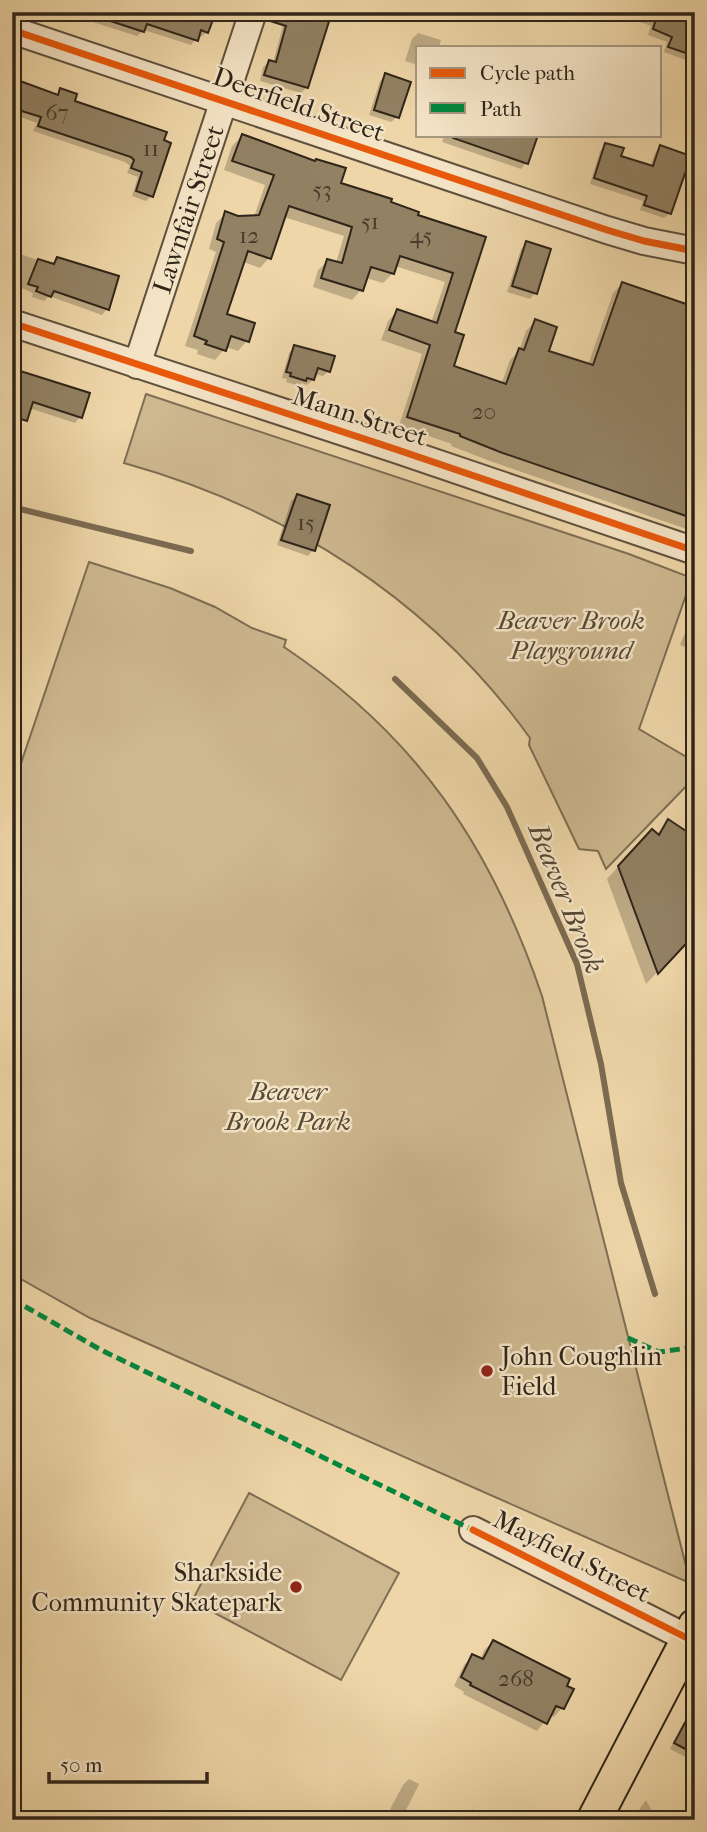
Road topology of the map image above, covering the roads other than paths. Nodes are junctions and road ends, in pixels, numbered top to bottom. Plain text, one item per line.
1 (253, 12) edge
2 (12, 30) edge
3 (224, 101) junction
4 (695, 251) edge
5 (12, 323) edge
6 (137, 365) junction
7 (695, 551) edge
8 (473, 1530) dead end
9 (692, 1632) edge
10 (594, 1820) edge

1 - 3 street, Lawnfair Street
2 - 3 street, Deerfield Street
3 - 4 street, Deerfield Street
3 - 6 street, Lawnfair Street
5 - 6 street, Mann Street
6 - 7 street, Mann Street
8 - 9 street, Mayfield Street
9 - 10 main road

